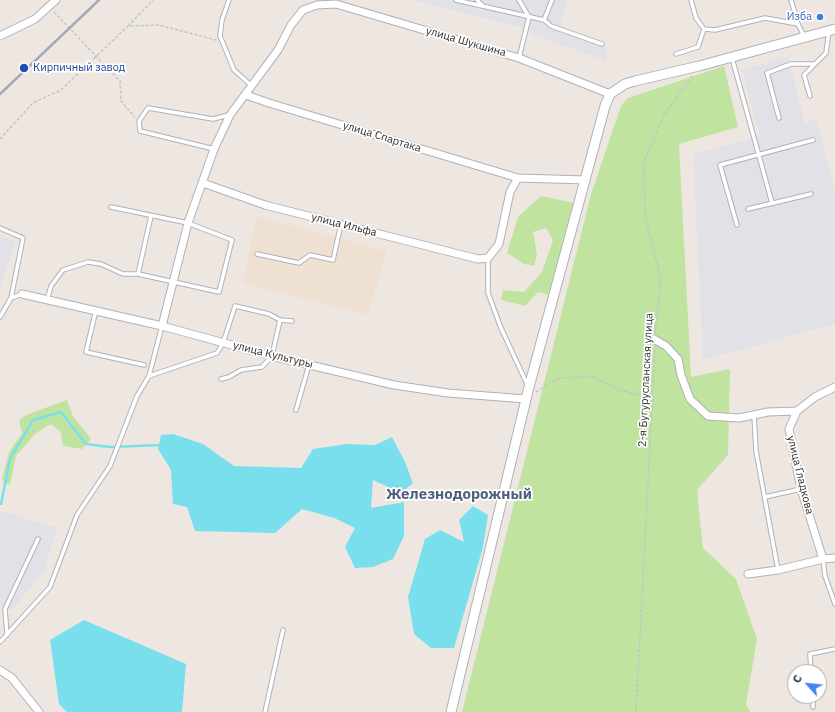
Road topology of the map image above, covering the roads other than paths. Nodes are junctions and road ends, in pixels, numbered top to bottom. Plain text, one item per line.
1 (56, 0) edge
2 (229, 0) edge
3 (456, 0) edge
4 (477, 0) edge
5 (519, 0) edge
6 (552, 0) edge
7 (691, 0) edge
8 (791, 0) edge
9 (485, 7) junction
10 (529, 17) junction
11 (544, 20) junction
12 (798, 24) junction
13 (704, 29) junction
14 (833, 29) edge
15 (0, 36) edge
16 (804, 37) junction
17 (602, 44) dead end
18 (676, 54) dead end
19 (732, 56) junction
20 (518, 58) junction
21 (815, 64) junction
22 (252, 86) junction
23 (610, 94) junction
24 (246, 95) junction
25 (810, 96) dead end
26 (230, 115) junction
27 (779, 118) dead end
28 (813, 140) dead end
29 (214, 149) junction
30 (758, 154) junction
31 (518, 178) junction
32 (586, 180) junction
33 (203, 183) junction
34 (811, 194) dead end
35 (772, 203) junction
36 (111, 207) dead end
37 (748, 209) dead end
38 (151, 216) junction
39 (188, 224) junction
40 (341, 224) junction
41 (737, 225) dead end
42 (0, 228) edge
43 (257, 254) dead end
44 (488, 258) junction
45 (138, 274) junction
46 (172, 283) junction
47 (22, 294) joint
48 (10, 298) junction
49 (47, 300) junction
50 (96, 310) junction
51 (0, 317) edge
52 (280, 320) junction
53 (292, 321) dead end
54 (162, 326) junction
55 (654, 339) road end
56 (223, 343) junction
57 (272, 356) junction
58 (309, 364) junction
59 (144, 365) dead end
60 (149, 376) junction
61 (221, 379) dead end
62 (529, 387) junction
63 (835, 387) edge
64 (526, 399) junction
65 (296, 410) dead end
66 (797, 411) junction
67 (754, 415) junction
68 (801, 488) junction
69 (765, 497) junction
70 (38, 539) dead end
71 (835, 558) edge
72 (823, 559) junction
73 (778, 570) junction
74 (748, 574) dead end
75 (835, 604) edge
76 (0, 627) edge
77 (6, 629) junction
78 (283, 630) dead end
79 (6, 635) junction
80 (0, 642) edge
81 (835, 649) edge
82 (811, 664) edge
83 (0, 670) edge
84 (813, 704) edge
85 (813, 707) dead end
86 (40, 712) edge
87 (265, 712) edge
88 (451, 712) edge

1 - 15 street
2 - 22 lane
3 - 9 lane
4 - 9 lane
5 - 10 lane
6 - 11 lane
7 - 13 lane
8 - 12 lane
9 - 10 lane
10 - 11 lane
10 - 20 lane
11 - 17 lane
12 - 13 lane
12 - 16 lane
13 - 18 lane
14 - 16 street
14 - 21 lane
16 - 19 street
19 - 23 street
19 - 30 lane
20 - 22 street, улица Шукшина
20 - 23 street, улица Шукшина
21 - 25 lane
21 - 27 lane
22 - 24 street
23 - 32 street
24 - 26 street
24 - 31 street, улица Спартака
26 - 29 street
26 - 29 lane
28 - 30 lane
29 - 33 street
30 - 35 lane
30 - 41 lane
31 - 32 street, улица Спартака
31 - 44 street
32 - 62 street
33 - 39 street
33 - 40 street, улица Ильфа
34 - 35 lane
35 - 37 lane
36 - 38 lane
38 - 39 lane
38 - 45 lane
39 - 46 street
39 - 46 lane
40 - 43 lane
40 - 44 street, улица Ильфа
42 - 48 lane
44 - 62 lane
45 - 46 lane
45 - 49 lane
46 - 54 street
47 - 48 lane
47 - 49 street, улица Культуры
48 - 51 lane
49 - 50 street, улица Культуры
50 - 54 street, улица Культуры
50 - 59 lane
52 - 53 lane
52 - 56 lane
52 - 57 lane
54 - 56 street, улица Культуры
54 - 60 lane
55 - 67 street
56 - 57 street, улица Культуры
56 - 60 lane
57 - 58 street, улица Культуры
57 - 61 lane
58 - 64 street, улица Культуры
58 - 65 lane
60 - 79 lane
62 - 64 street
63 - 66 street
64 - 88 street
66 - 67 street
66 - 68 street, улица Гладкова
67 - 69 lane
68 - 69 lane
68 - 72 street, улица Гладкова
69 - 73 lane
70 - 77 lane
71 - 72 street
72 - 73 street
72 - 75 lane
73 - 74 street
76 - 77 lane
77 - 79 lane
78 - 87 lane
79 - 80 lane
81 - 82 lane
83 - 86 street
84 - 85 lane

